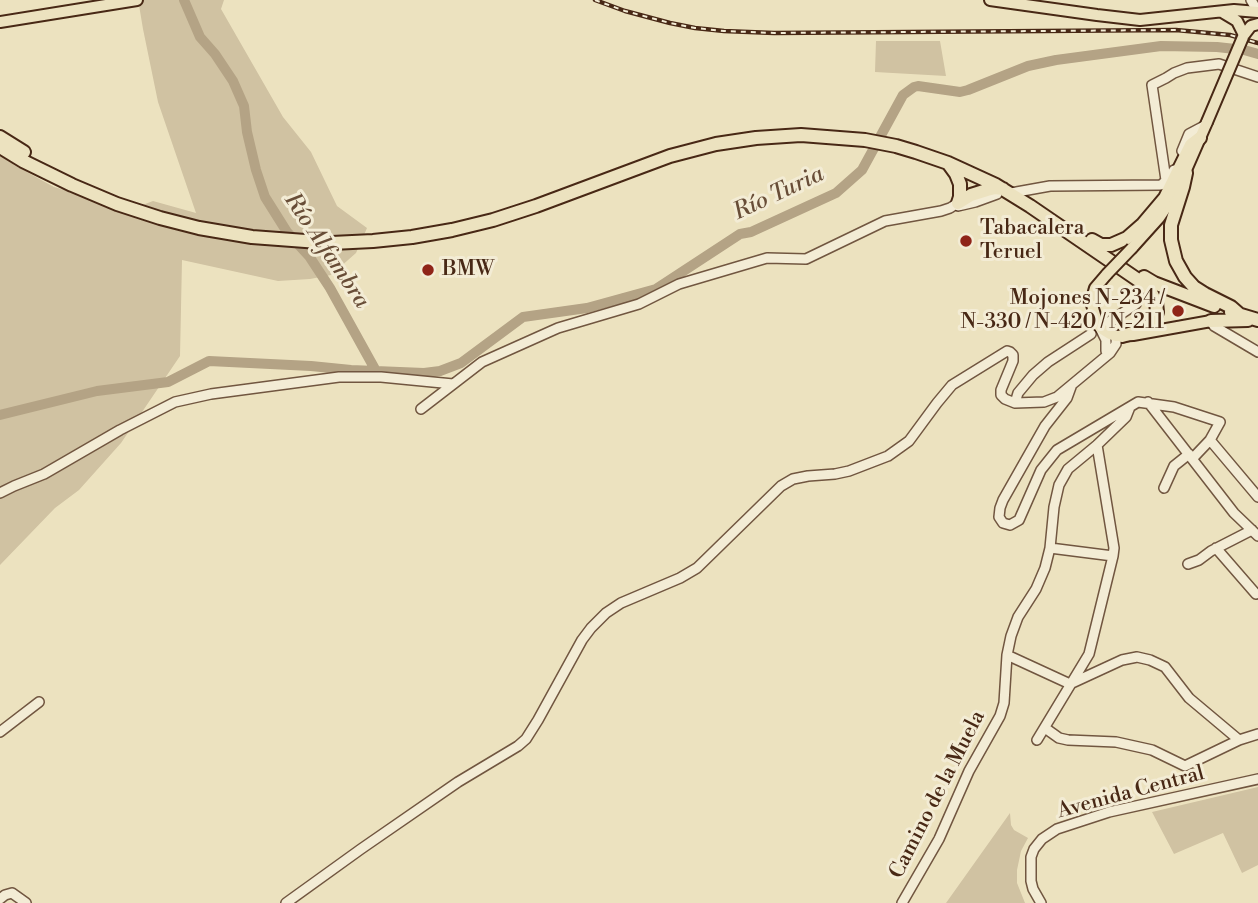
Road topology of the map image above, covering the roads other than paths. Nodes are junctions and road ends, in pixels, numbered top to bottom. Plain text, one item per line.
1 (137, 0) edge
2 (990, 0) edge
3 (1065, 5) edge
4 (1222, 12) junction
5 (1255, 16) edge
6 (0, 22) edge
7 (1243, 36) junction
8 (1258, 77) edge
9 (1206, 124) junction
10 (0, 137) edge
11 (1200, 138) junction
12 (0, 147) edge
13 (948, 163) junction
14 (1186, 173) junction
15 (1166, 180) junction
16 (1006, 191) junction
17 (1030, 205) junction
18 (954, 206) junction
19 (160, 218) junction
20 (1101, 253) junction
21 (1136, 304) dead end
22 (1239, 314) junction
23 (1256, 320) edge
24 (1211, 321) junction
25 (1098, 327) junction
26 (1149, 332) junction
27 (1119, 336) junction
28 (1258, 352) edge
29 (1107, 354) junction
30 (453, 384) junction
31 (1071, 387) junction
32 (1149, 402) junction
33 (1015, 403) junction
34 (1130, 407) junction
35 (421, 410) dead end
36 (1210, 440) junction
37 (1097, 445) junction
38 (1190, 457) junction
39 (1164, 488) dead end
40 (0, 494) edge
41 (1258, 497) edge
42 (1256, 534) edge
43 (1050, 548) junction
44 (1216, 548) junction
45 (1113, 556) junction
46 (1188, 564) dead end
47 (1256, 594) dead end
48 (1007, 655) junction
49 (1070, 684) junction
50 (38, 702) dead end
51 (1045, 728) junction
52 (0, 732) edge
53 (1258, 734) edge
54 (1037, 740) dead end
55 (1240, 740) junction
56 (1258, 779) edge
57 (0, 899) edge
58 (26, 903) edge
59 (286, 903) edge
60 (902, 903) edge
61 (1041, 903) edge

1 - 6 main road
2 - 3 main road
3 - 4 main road
4 - 5 main road
4 - 7 main road
5 - 7 main road
7 - 9 main road, bridge
8 - 15 street
9 - 11 main road
9 - 15 street
10 - 19 highway
11 - 14 main road
11 - 17 highway
12 - 19 highway
13 - 16 highway
13 - 18 highway
13 - 19 highway
14 - 22 highway
14 - 25 main road, bridge
15 - 16 street
16 - 17 highway
16 - 18 highway
17 - 20 highway
18 - 30 street
20 - 22 highway
20 - 27 highway
21 - 25 street
22 - 23 highway
23 - 24 highway
24 - 26 main road
24 - 28 street
25 - 27 main road
25 - 29 street
25 - 33 street
26 - 27 main road
26 - 29 street
27 - 29 street
29 - 31 street
30 - 35 street
30 - 40 street
31 - 33 street
31 - 34 street
32 - 34 street
32 - 36 street
32 - 38 street
33 - 59 street
34 - 37 street, Camino de la Muela
36 - 38 street
36 - 41 street
37 - 43 street, Camino de la Muela
37 - 45 street
38 - 39 street
38 - 42 street
42 - 44 street
43 - 45 street
43 - 48 street, Camino de la Muela
44 - 46 street
44 - 47 street
45 - 49 street
48 - 49 street
48 - 60 street, Camino de la Muela
49 - 51 street
49 - 55 street
50 - 52 street
51 - 54 street
51 - 55 street
53 - 55 street
56 - 61 street, Avenida Central
57 - 58 street

